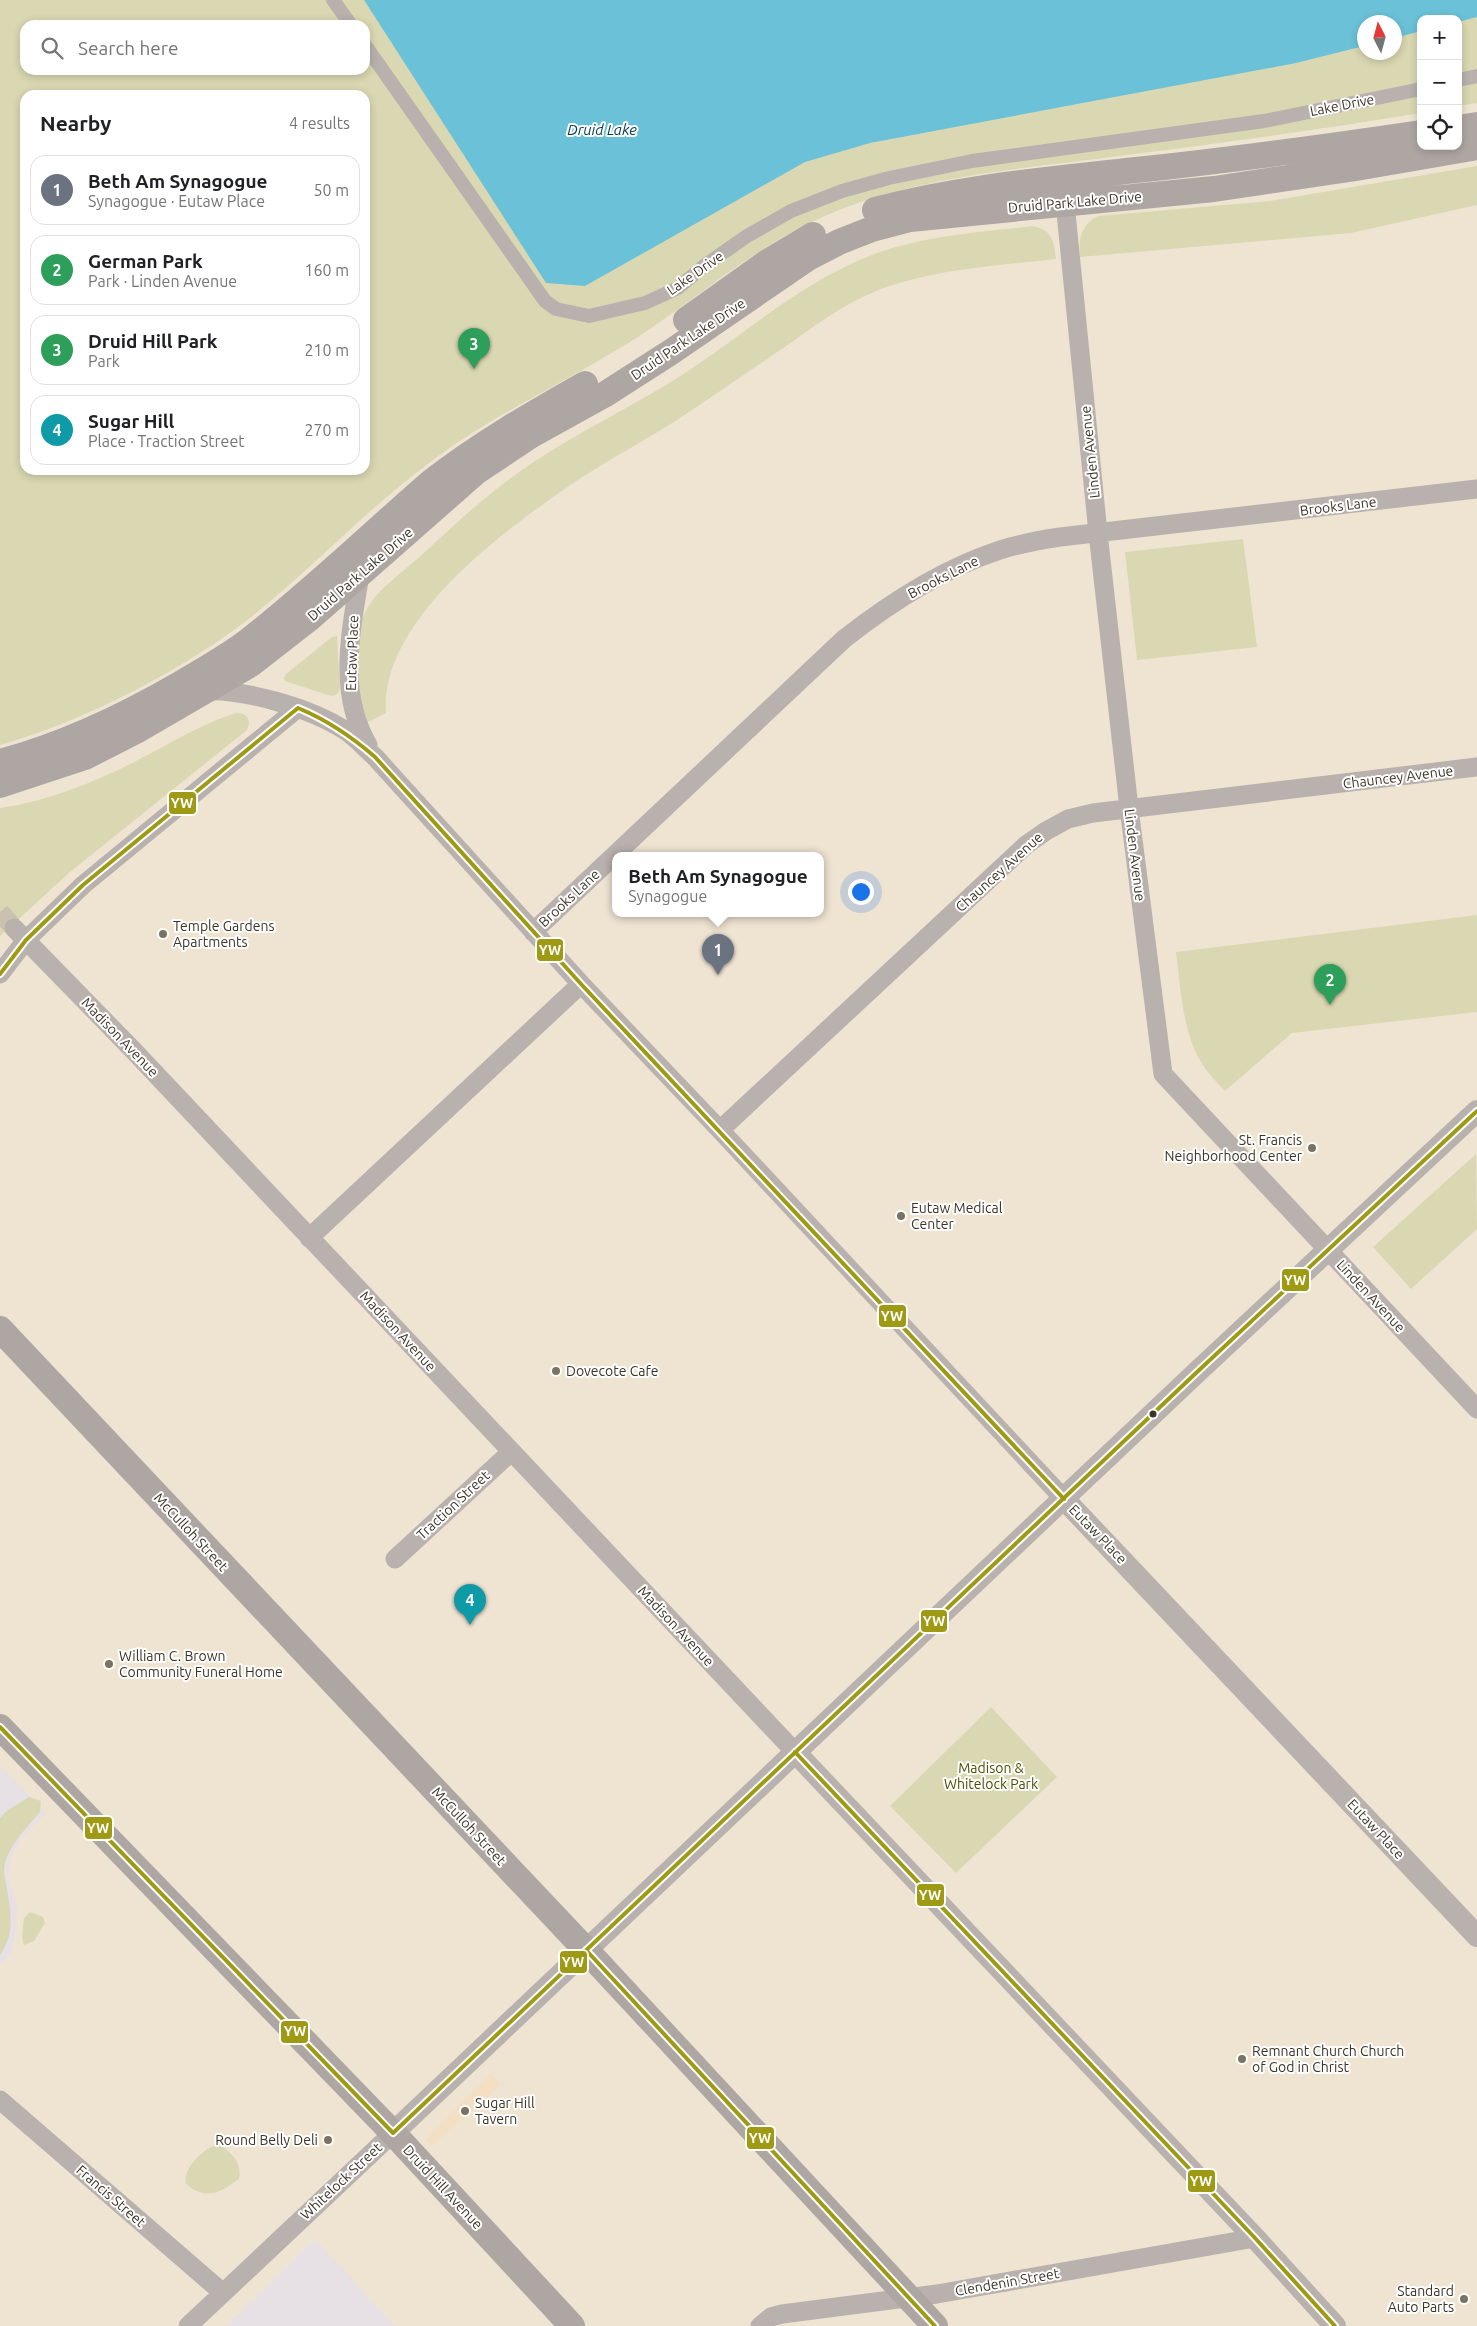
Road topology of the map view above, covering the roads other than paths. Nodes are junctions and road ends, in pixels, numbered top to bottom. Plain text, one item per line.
1 (333, 0) edge
2 (347, 20) edge
3 (370, 53) edge
4 (1477, 76) edge
5 (1462, 79) edge
6 (1417, 90) edge
7 (1477, 125) edge
8 (1462, 127) edge
9 (1417, 134) edge
10 (1477, 147) edge
11 (1063, 191) junction
12 (1477, 490) edge
13 (1098, 533) junction
14 (360, 574) junction
15 (206, 691) junction
16 (151, 700) junction
17 (298, 708) junction
18 (375, 757) junction
19 (0, 762) edge
20 (1477, 767) edge
21 (0, 785) edge
22 (1129, 808) junction
23 (617, 852) edge
24 (612, 857) edge
25 (532, 932) junction
26 (20, 934) junction
27 (0, 974) edge
28 (581, 984) junction
29 (1477, 1111) edge
30 (720, 1130) junction
31 (310, 1238) junction
32 (1328, 1250) junction
33 (0, 1329) edge
34 (1477, 1409) edge
35 (511, 1452) junction
36 (1064, 1499) junction
37 (395, 1559) dead end
38 (0, 1726) edge
39 (795, 1752) junction
40 (1477, 1936) edge
41 (586, 1950) junction
42 (0, 2100) edge
43 (393, 2133) junction
44 (1255, 2238) junction
45 (223, 2293) junction
46 (908, 2298) junction
47 (188, 2326) edge
48 (572, 2326) edge
49 (760, 2326) edge
50 (935, 2326) edge
51 (1335, 2326) edge

1 - 2 street
3 - 6 street, Lake Drive
4 - 5 street
7 - 8 main road
9 - 11 main road, Druid Park Lake Drive
10 - 11 main road, Druid Park Lake Drive
11 - 13 street, Linden Avenue
11 - 14 main road, Druid Park Lake Drive
11 - 16 main road, Druid Park Lake Drive
12 - 13 street, Brooks Lane
13 - 22 street, Linden Avenue
13 - 23 street, Brooks Lane
14 - 15 main road, Druid Park Lake Drive
14 - 18 street, Eutaw Place
15 - 16 street, Eutaw Place
15 - 17 street, Eutaw Place
15 - 21 main road, Druid Park Lake Drive
16 - 19 main road, Druid Park Lake Drive
17 - 18 street, Eutaw Place
17 - 26 street
18 - 25 street, Eutaw Place
20 - 22 street, Chauncey Avenue
22 - 30 street, Chauncey Avenue
22 - 32 street, Linden Avenue
24 - 25 street, Brooks Lane
25 - 28 street, Eutaw Place
26 - 27 street
26 - 31 street, Madison Avenue
28 - 30 street, Eutaw Place
28 - 31 street
29 - 32 street, Whitelock Street
30 - 36 street, Eutaw Place
31 - 35 street, Madison Avenue
32 - 34 street, Linden Avenue
32 - 36 street, Whitelock Street
33 - 41 main road, McCulloh Street
35 - 37 street, Traction Street
35 - 39 street, Madison Avenue
36 - 39 street, Whitelock Street
36 - 40 street, Eutaw Place
38 - 43 main road, Druid Hill Avenue
39 - 41 street, Whitelock Street
39 - 44 street, Madison Avenue
41 - 43 street, Whitelock Street
41 - 46 main road, McCulloh Street
42 - 45 street, Francis Street
43 - 45 street, Whitelock Street
43 - 48 main road, Druid Hill Avenue
44 - 46 street, Clendenin Street
44 - 51 street, Madison Avenue
45 - 47 street, Whitelock Street
46 - 49 street, Clendenin Street
46 - 50 main road, McCulloh Street

